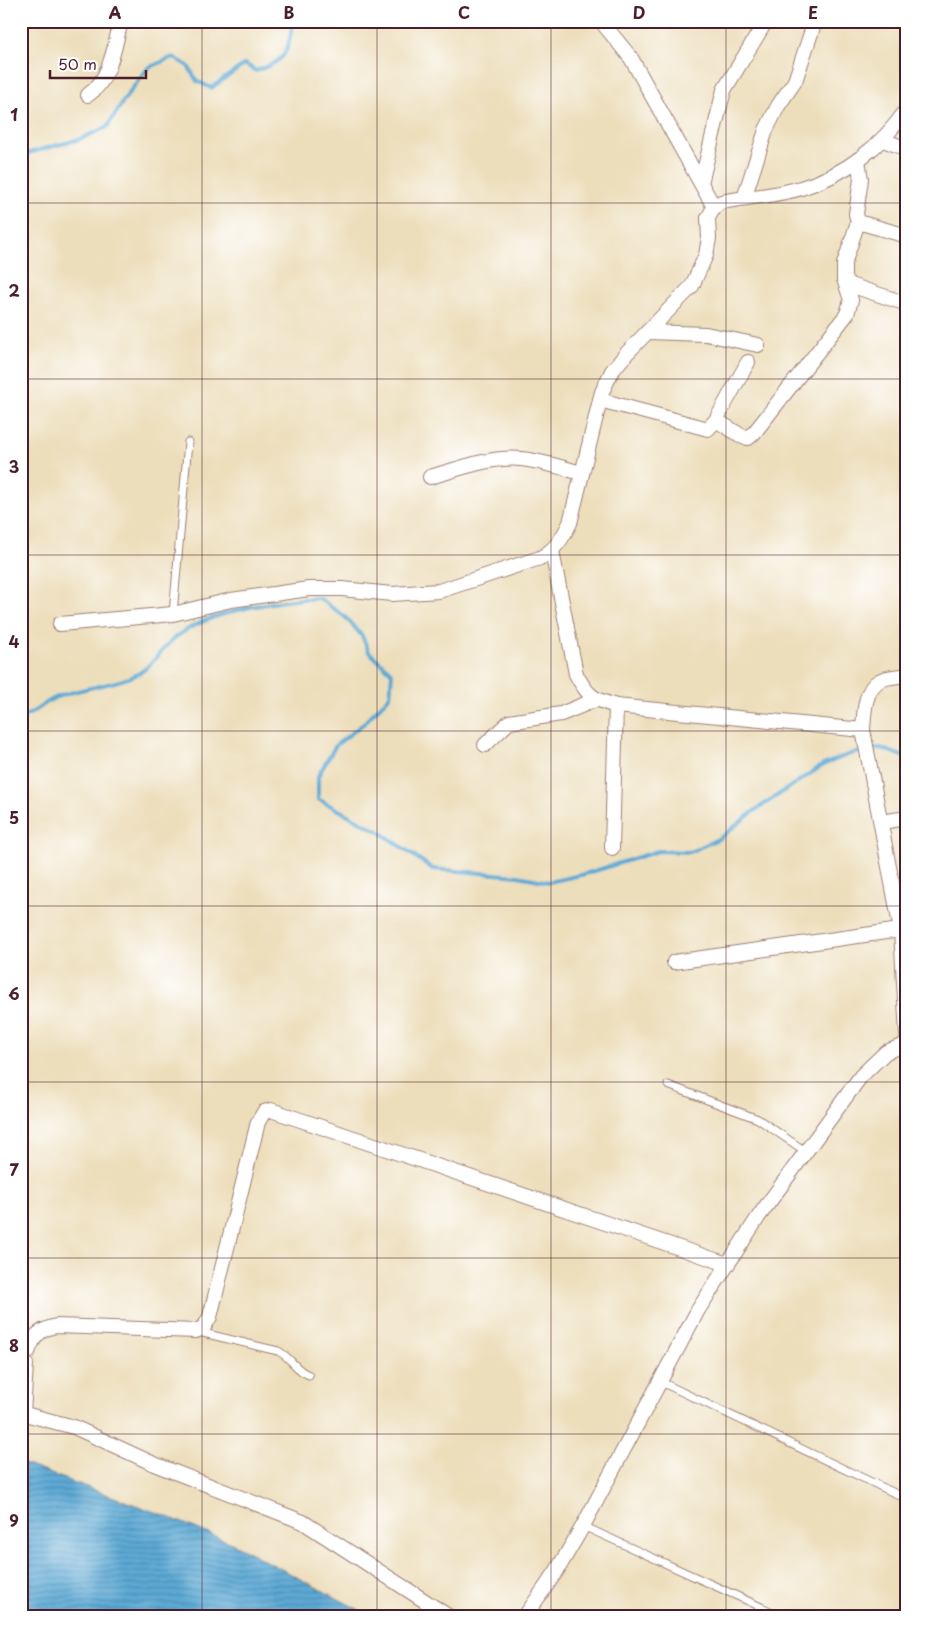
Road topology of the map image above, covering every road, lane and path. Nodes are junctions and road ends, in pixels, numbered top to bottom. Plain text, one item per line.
1 (121, 21) edge
2 (601, 21) edge
3 (766, 21) edge
4 (815, 21) edge
5 (88, 95) dead end
6 (907, 109) edge
7 (883, 140) junction
8 (907, 149) edge
9 (858, 160) junction
10 (701, 183) junction
11 (744, 198) junction
12 (714, 207) junction
13 (858, 222) junction
14 (907, 236) edge
15 (844, 279) junction
16 (907, 304) edge
17 (647, 332) junction
18 (758, 346) dead end
19 (748, 362) dead end
20 (600, 400) junction
21 (716, 420) junction
22 (188, 442) dead end
23 (582, 473) junction
24 (430, 477) dead end
25 (552, 551) junction
26 (173, 614) junction
27 (60, 624) dead end
28 (907, 675) edge
29 (595, 700) junction
30 (616, 706) junction
31 (864, 737) junction
32 (485, 745) dead end
33 (907, 818) edge
34 (881, 822) junction
35 (612, 848) dead end
36 (904, 930) edge
37 (674, 962) dead end
38 (907, 1035) edge
39 (907, 1044) edge
40 (668, 1085) dead end
41 (805, 1151) junction
42 (727, 1264) junction
43 (196, 1331) junction
44 (310, 1375) dead end
45 (660, 1381) junction
46 (22, 1413) edge
47 (907, 1499) edge
48 (583, 1526) junction
49 (448, 1616) edge
50 (525, 1616) edge
51 (781, 1616) edge

1 - 5 street
2 - 10 street
3 - 10 street
4 - 11 street
6 - 7 street
7 - 8 street
7 - 9 street
9 - 11 street
9 - 13 street
10 - 12 street
11 - 12 street
12 - 17 street
13 - 14 street
13 - 15 street
15 - 16 street
15 - 21 street
17 - 18 street
17 - 20 street
19 - 21 street
20 - 21 street
20 - 23 street
22 - 26 lane
23 - 24 street
23 - 25 street
25 - 26 street
25 - 29 street
26 - 27 street
28 - 31 street
29 - 30 street
29 - 32 street
30 - 31 street
30 - 35 street
31 - 34 street
33 - 34 street
34 - 36 street
36 - 37 street
36 - 38 street
39 - 41 street
40 - 41 lane
41 - 42 street
42 - 43 street
42 - 45 street
43 - 44 lane
43 - 46 street
45 - 47 lane
45 - 48 street
46 - 49 street
48 - 50 street
48 - 51 lane

